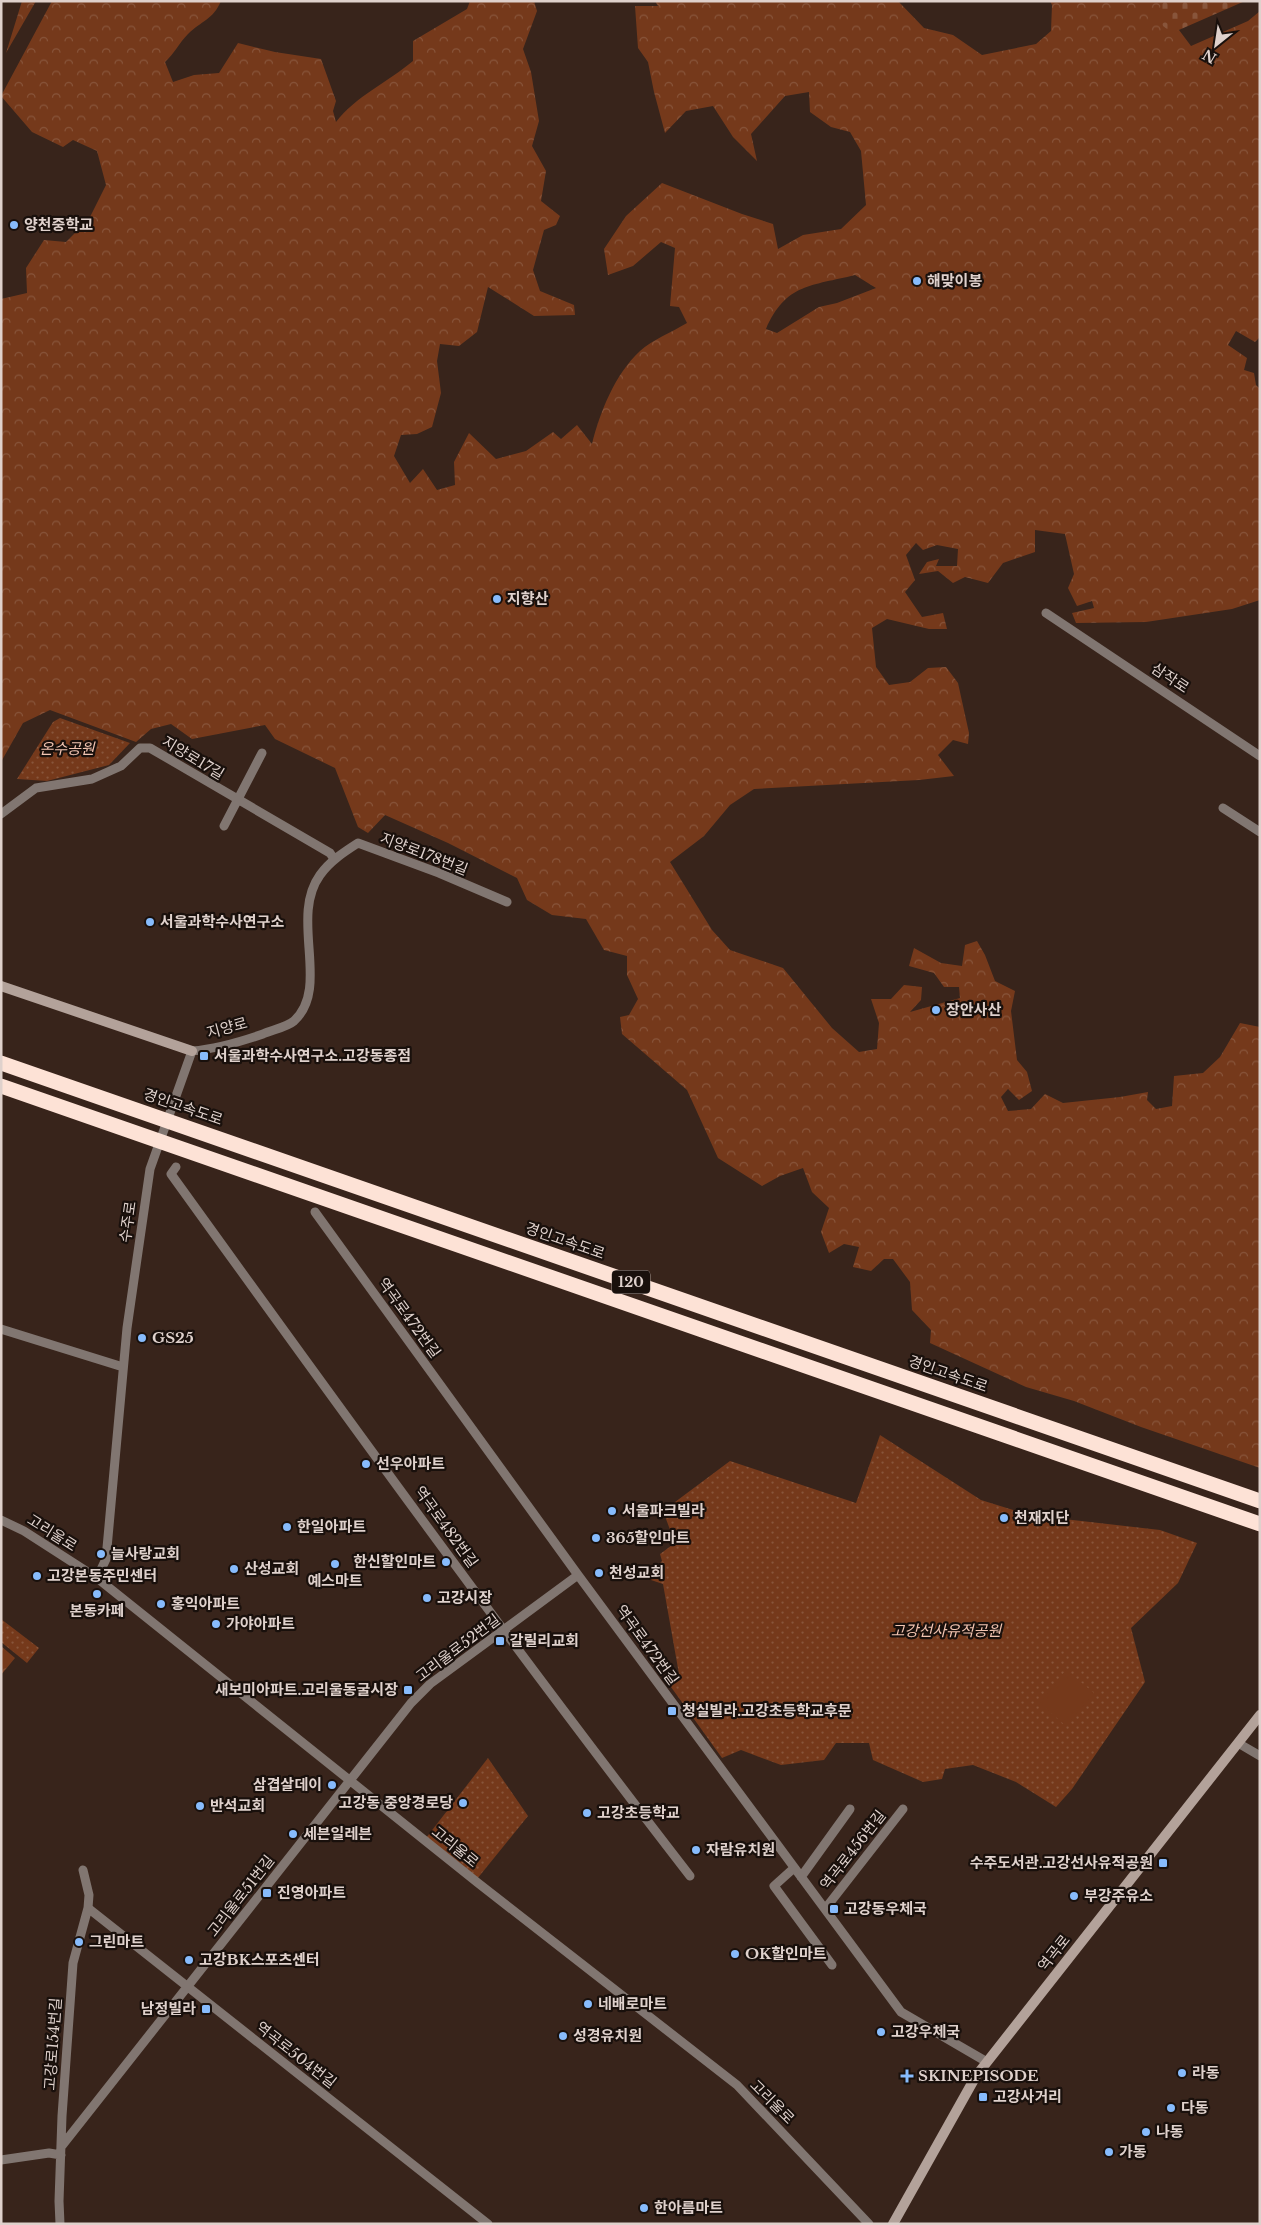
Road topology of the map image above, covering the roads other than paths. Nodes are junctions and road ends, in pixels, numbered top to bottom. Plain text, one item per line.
1 (1046, 612) dead end
2 (262, 753) dead end
3 (1260, 756) edge
4 (239, 801) junction
5 (1223, 808) dead end
6 (1, 814) edge
7 (224, 826) dead end
8 (1260, 832) edge
9 (334, 859) junction
10 (507, 902) dead end
11 (1, 986) edge
12 (192, 1051) junction
13 (1, 1063) edge
14 (1, 1086) edge
15 (176, 1167) dead end
16 (315, 1212) dead end
17 (1, 1329) edge
18 (123, 1367) junction
19 (1260, 1501) edge
20 (1, 1520) edge
21 (1260, 1524) edge
22 (578, 1575) junction
23 (97, 1578) junction
24 (504, 1630) junction
25 (1260, 1715) edge
26 (1238, 1743) junction
27 (1260, 1756) edge
28 (350, 1781) junction
29 (850, 1809) dead end
30 (903, 1809) dead end
31 (794, 1868) junction
32 (82, 1870) dead end
33 (690, 1876) dead end
34 (801, 1877) junction
35 (88, 1908) junction
36 (825, 1909) junction
37 (832, 1965) dead end
38 (187, 1987) junction
39 (987, 2062) junction
40 (61, 2151) junction
41 (1, 2160) edge
42 (60, 2224) edge
43 (488, 2224) edge
44 (869, 2224) edge
45 (893, 2224) edge

1 - 3 street, 삼작로
2 - 4 street
4 - 6 street, 지양로17길
4 - 7 street
4 - 9 street, 지양로17길
5 - 8 street
9 - 10 street, 지양로178번길
9 - 12 street, 지양로
11 - 12 street, 지양로
12 - 18 street, 수주로
13 - 19 highway, 경인고속도로 / 120
14 - 21 highway, 120
15 - 24 street, 역곡로482번길
16 - 22 street, 역곡로472번길
17 - 18 street
18 - 23 street, 수주로
20 - 23 street, 고리울로
22 - 24 street, 고리울로52번길
22 - 31 street, 역곡로472번길
23 - 28 street, 고리울로
24 - 28 street, 고리울로52번길
24 - 33 street, 역곡로482번길
25 - 26 street, 역곡로
26 - 27 street
26 - 39 street, 역곡로
28 - 38 street, 고리울로51번길
28 - 44 street, 고리울로
29 - 34 street, 역곡로456번길
30 - 36 street, 역곡로456번길
31 - 34 street, 역곡로472번길
31 - 37 street
32 - 35 street, 고강로154번길
34 - 36 street, 역곡로472번길
35 - 38 street, 역곡로504번길
35 - 40 street, 고강로154번길
36 - 39 street, 역곡로472번길
38 - 40 street, 고리울로51번길
38 - 43 street, 역곡로504번길
39 - 45 street, 역곡로
40 - 41 street
40 - 42 street, 고강로154번길

